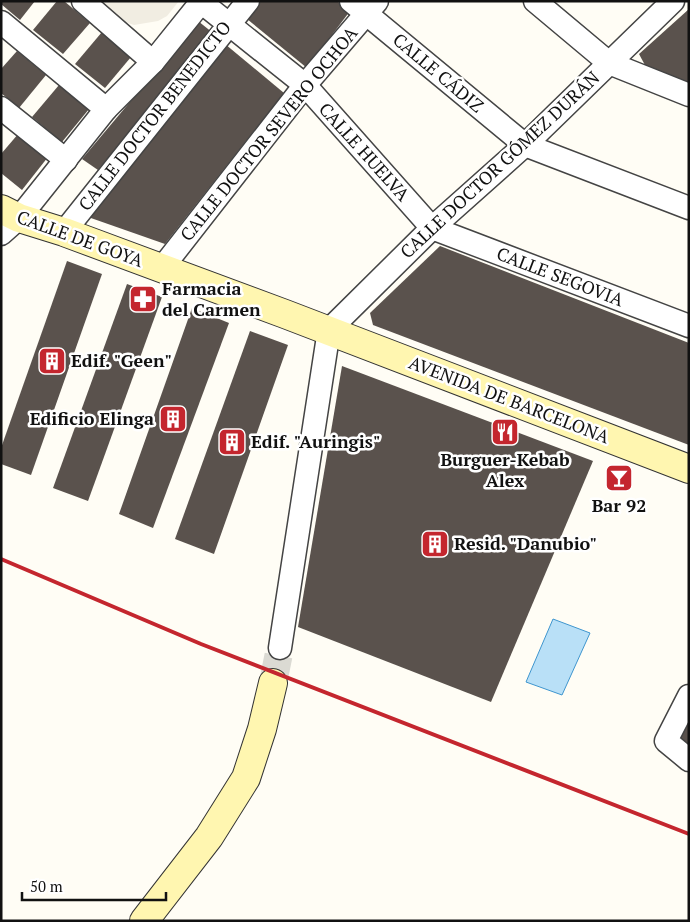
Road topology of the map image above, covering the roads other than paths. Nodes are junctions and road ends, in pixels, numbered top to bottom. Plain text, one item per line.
1 (83, 1) edge
2 (248, 1) edge
3 (535, 1) edge
4 (673, 1) edge
5 (202, 2) edge
6 (365, 6) edge
7 (1, 22) edge
8 (228, 24) junction
9 (153, 62) junction
10 (609, 63) junction
11 (305, 85) junction
12 (689, 94) edge
13 (1, 108) edge
14 (106, 109) junction
15 (525, 145) junction
16 (66, 160) junction
17 (689, 208) edge
18 (7, 220) edge
19 (432, 228) junction
20 (64, 232) junction
21 (162, 268) junction
22 (689, 326) edge
23 (329, 330) junction
24 (689, 469) edge
25 (280, 648) tunnel mouth
26 (273, 683) tunnel mouth
27 (689, 696) edge
28 (689, 760) edge
29 (144, 921) edge

1 - 9 street
2 - 8 street, CALLE DOCTOR BENEDICTO
3 - 10 street
4 - 10 street, CALLE DOCTOR GÓMEZ DURÁN
5 - 8 street, CALLE HUELVA
5 - 9 street
6 - 11 street, CALLE DOCTOR SEVERO OCHOA
6 - 15 street, CALLE CÁDIZ
7 - 14 street
8 - 11 street, CALLE HUELVA
8 - 20 street, CALLE DOCTOR BENEDICTO
9 - 14 street
10 - 12 street
10 - 15 street, CALLE DOCTOR GÓMEZ DURÁN
11 - 19 street, CALLE HUELVA
11 - 21 street, CALLE DOCTOR SEVERO OCHOA
13 - 16 street
14 - 16 street
15 - 17 street, CALLE CÁDIZ
15 - 19 street, CALLE DOCTOR GÓMEZ DURÁN
16 - 18 street
18 - 20 street, CALLE DE GOYA
19 - 22 street, CALLE SEGOVIA
19 - 23 street, CALLE DOCTOR GÓMEZ DURÁN
20 - 21 street, CALLE DE GOYA
21 - 23 street, CALLE DE GOYA
23 - 24 street, AVENIDA DE BARCELONA
23 - 25 street
26 - 29 street
27 - 28 street

